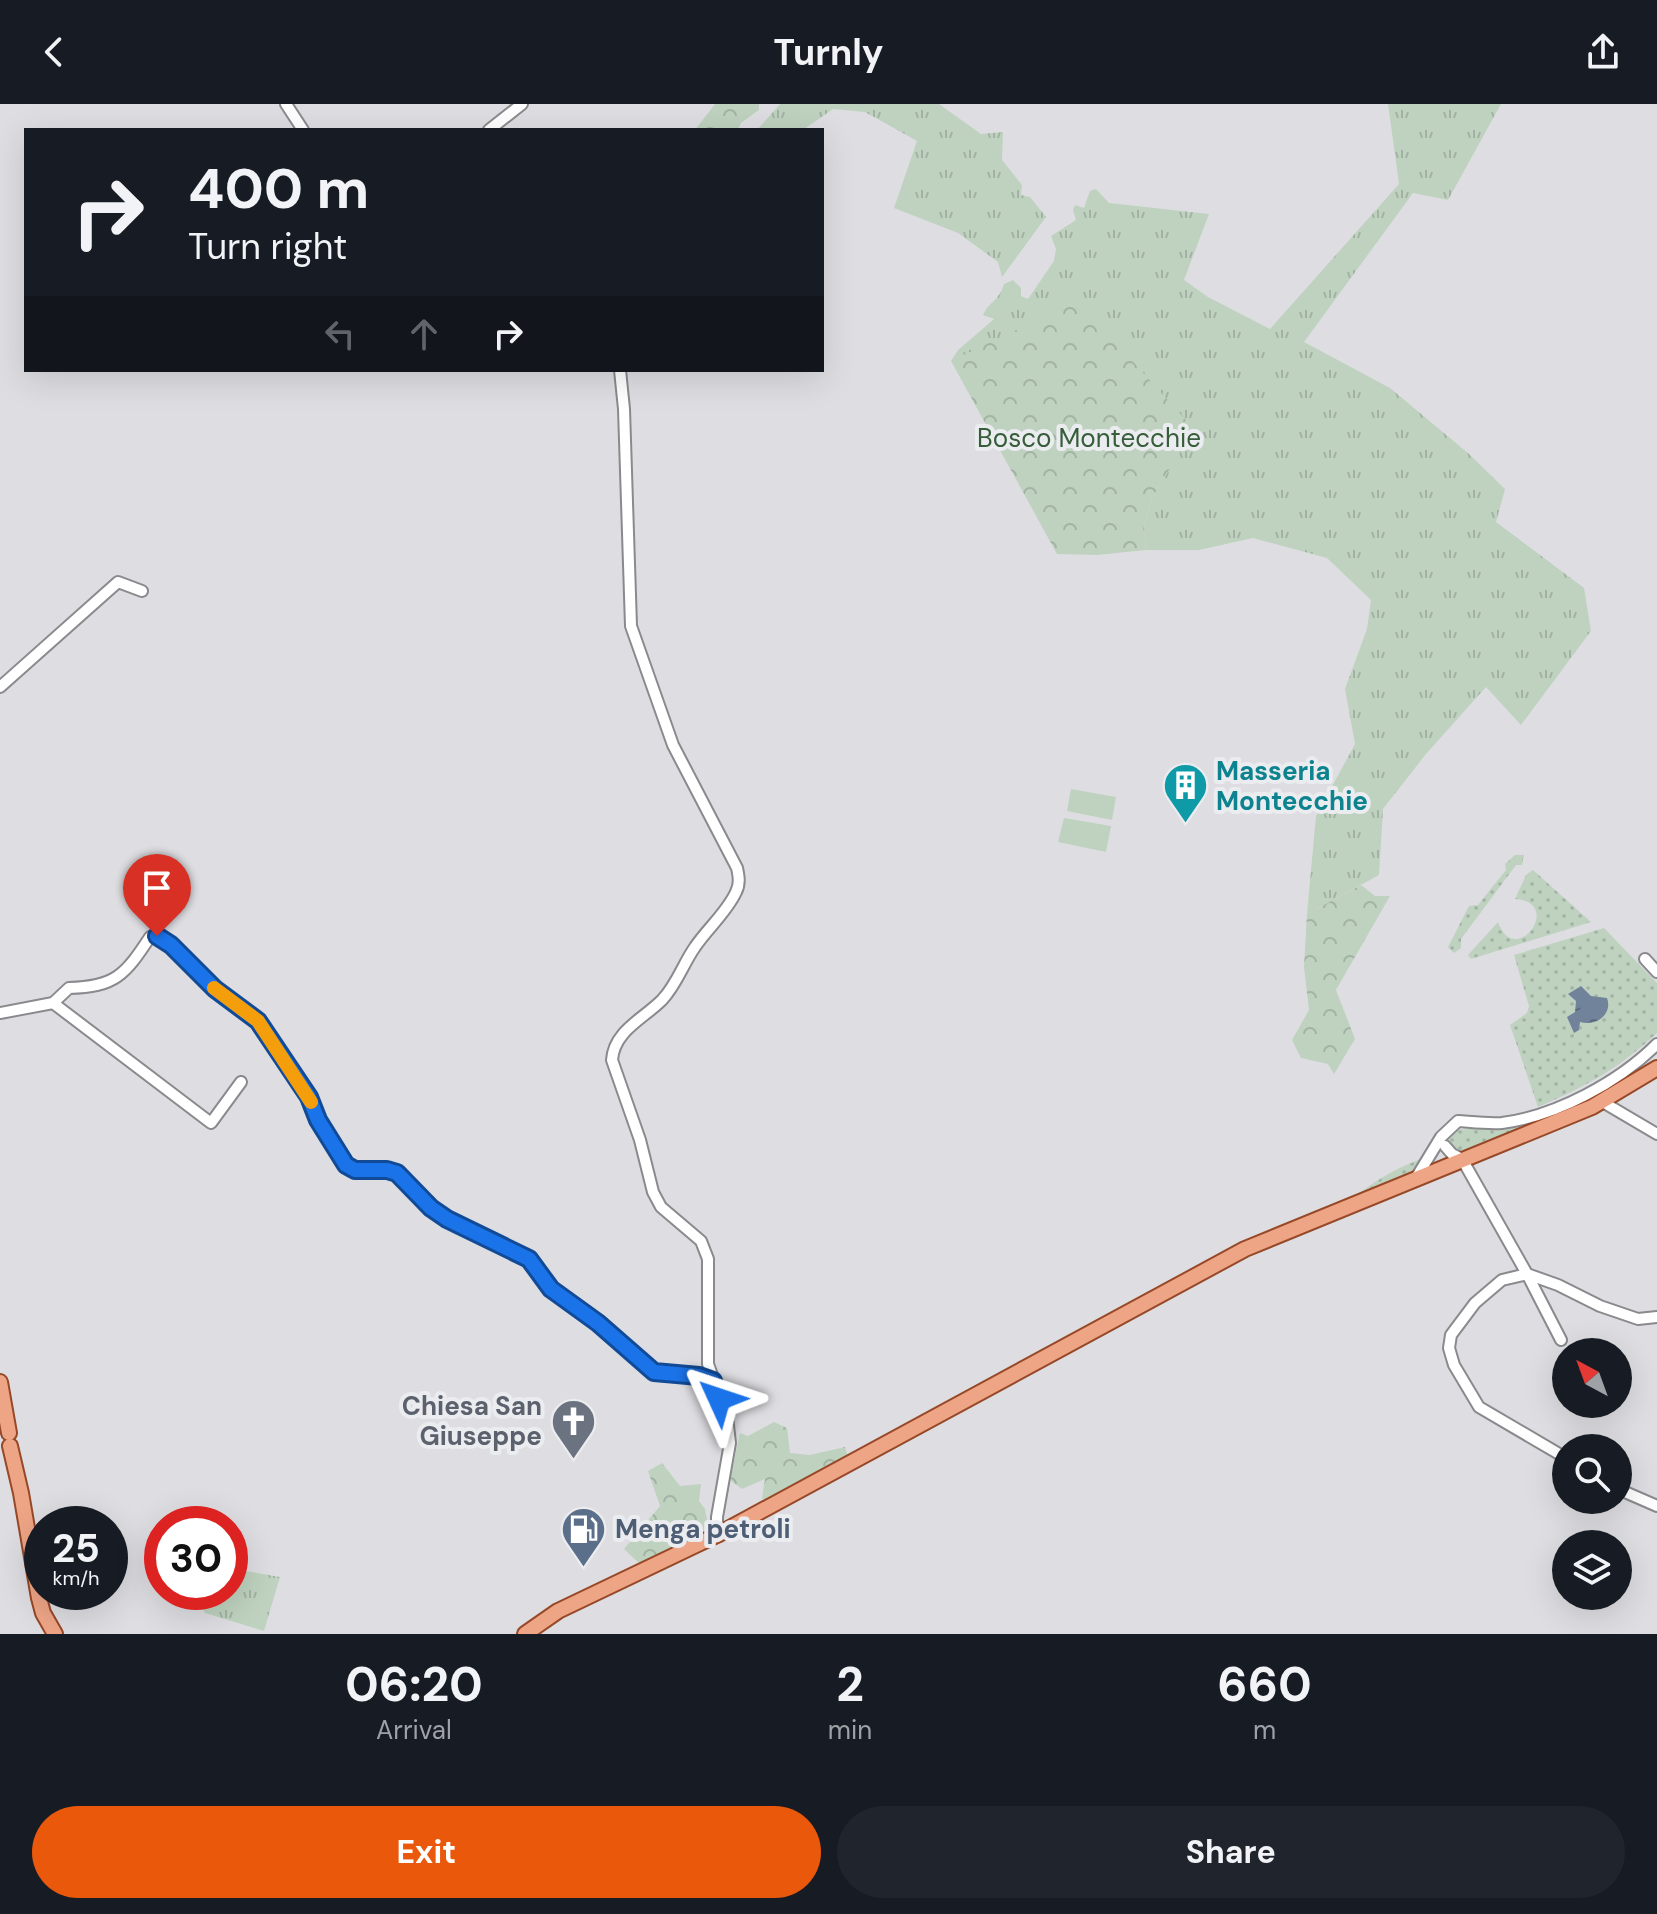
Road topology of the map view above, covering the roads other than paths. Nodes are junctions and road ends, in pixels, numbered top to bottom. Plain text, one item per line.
1 (286, 104) edge
2 (522, 104) edge
3 (302, 128) edge
4 (492, 128) edge
5 (620, 372) edge
6 (142, 591) dead end
7 (0, 687) edge
8 (1645, 959) dead end
9 (1657, 972) edge
10 (53, 1003) junction
11 (0, 1013) edge
12 (1657, 1044) edge
13 (1657, 1068) edge
14 (241, 1082) dead end
15 (1601, 1101) junction
16 (1657, 1134) edge
17 (1443, 1139) junction
18 (1433, 1152) junction
19 (1462, 1159) junction
20 (1443, 1167) junction
21 (1416, 1178) junction
22 (1527, 1274) junction
23 (1657, 1317) edge
24 (1560, 1338) edge
25 (713, 1381) junction
26 (0, 1382) edge
27 (3, 1439) edge
28 (1552, 1450) edge
29 (1632, 1495) edge
30 (1657, 1506) edge
31 (717, 1535) junction
32 (55, 1634) edge
33 (525, 1634) edge

1 - 3 street
2 - 4 street
5 - 25 street
6 - 7 street
8 - 9 street
10 - 11 street
10 - 14 street
10 - 25 street
12 - 17 street
13 - 15 main road
15 - 16 street
15 - 19 main road
17 - 18 street
17 - 19 street
17 - 20 street
18 - 20 street
18 - 21 street
19 - 20 main road
19 - 22 street
20 - 21 main road
21 - 31 main road
22 - 23 street
22 - 24 street
22 - 28 street
25 - 31 street
26 - 27 main road
27 - 32 main road
29 - 30 street
31 - 33 main road

